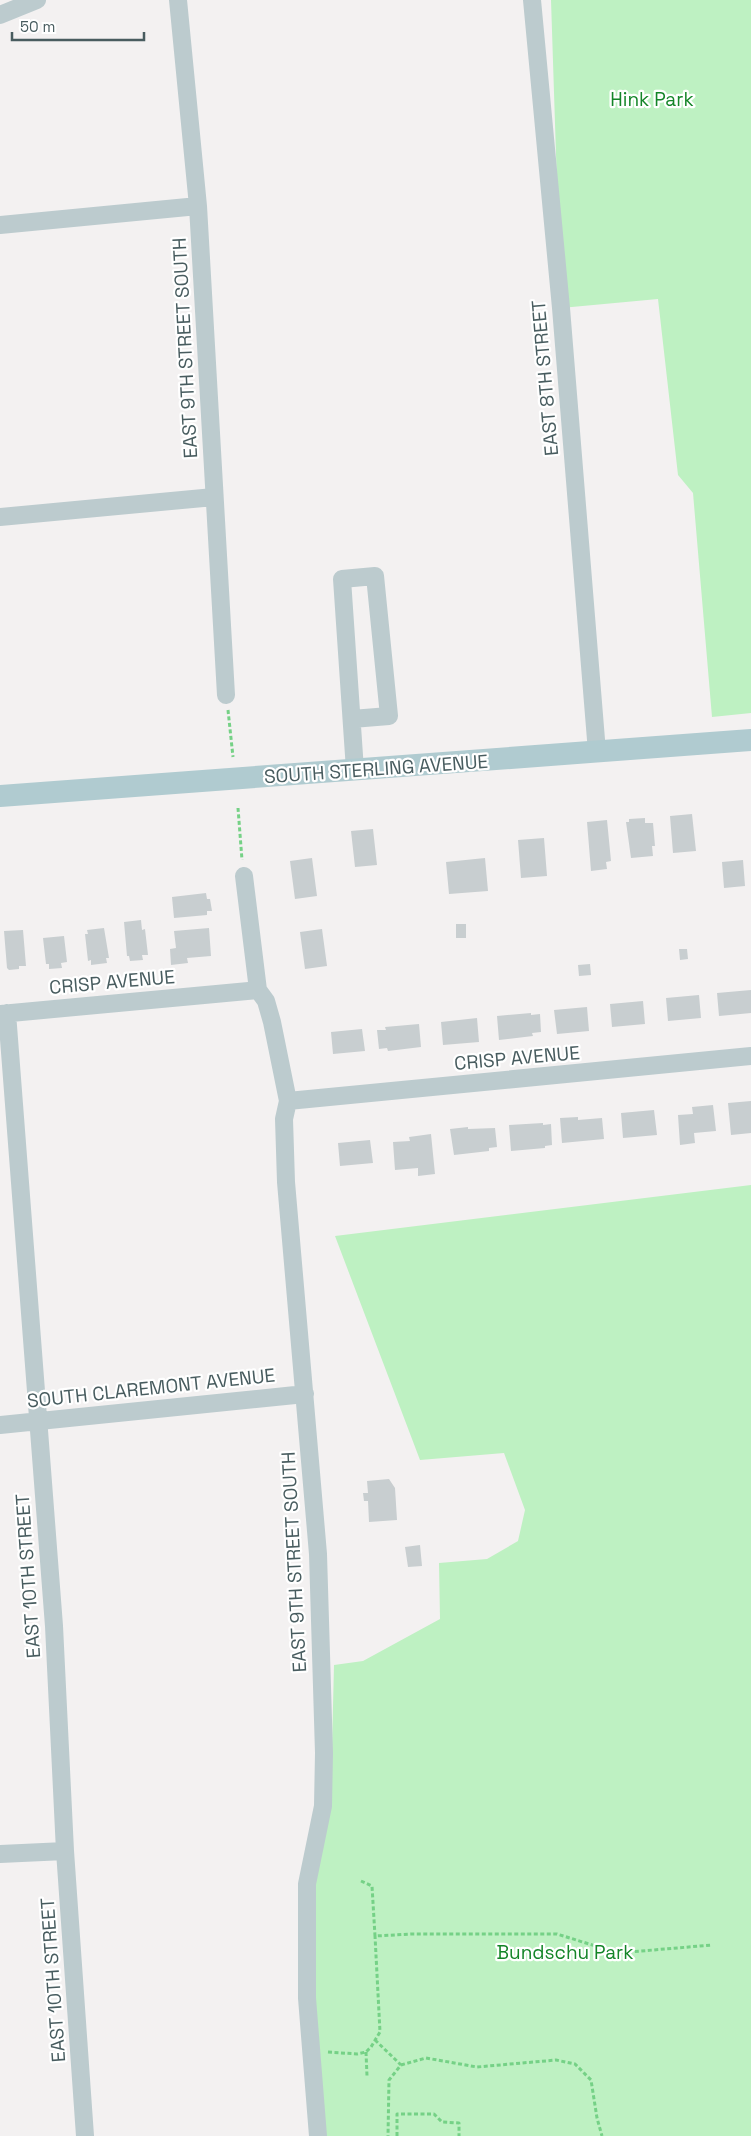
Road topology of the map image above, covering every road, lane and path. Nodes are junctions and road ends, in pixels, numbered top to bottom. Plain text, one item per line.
1 (37, 0) edge
2 (178, 0) edge
3 (532, 0) edge
4 (0, 15) edge
5 (198, 206) junction
6 (0, 225) edge
7 (214, 497) junction
8 (0, 517) edge
9 (226, 695) joint
10 (352, 719) junction
11 (751, 740) edge
12 (597, 752) junction
13 (233, 757) dead end
14 (355, 770) junction
15 (0, 796) edge
16 (238, 808) dead end
17 (244, 876) joint
18 (258, 990) junction
19 (3, 1013) edge
20 (751, 1056) edge
21 (288, 1101) junction
22 (305, 1394) junction
23 (38, 1421) junction
24 (0, 1425) edge
25 (65, 1851) junction
26 (0, 1854) edge
27 (361, 1881) dead end
28 (375, 1936) junction
29 (712, 1945) dead end
30 (375, 2040) junction
31 (321, 2051) dead end
32 (366, 2052) junction
33 (401, 2065) junction
34 (367, 2076) dead end
35 (84, 2136) edge
36 (318, 2136) edge
37 (388, 2136) edge
38 (397, 2136) edge
39 (459, 2136) edge
40 (602, 2136) edge

1 - 4 street
2 - 5 street, EAST 9TH STREET SOUTH
3 - 12 street, EAST 8TH STREET
5 - 6 street
5 - 7 street, EAST 9TH STREET SOUTH
7 - 8 street
7 - 9 street, EAST 9TH STREET SOUTH
9 - 13 path
10 - 10 street
10 - 14 street
11 - 12 main road, SOUTH STERLING AVENUE
12 - 14 main road, SOUTH STERLING AVENUE
14 - 15 main road, SOUTH STERLING AVENUE
16 - 17 path
17 - 18 street, EAST 9TH STREET SOUTH
18 - 19 street, CRISP AVENUE
18 - 21 street, EAST 9TH STREET SOUTH
19 - 23 street, EAST 10TH STREET
20 - 21 street, CRISP AVENUE
21 - 22 street, EAST 9TH STREET SOUTH
22 - 23 street, SOUTH CLAREMONT AVENUE
22 - 36 street, EAST 9TH STREET SOUTH
23 - 24 street, SOUTH CLAREMONT AVENUE
23 - 25 street, EAST 10TH STREET
25 - 26 street
25 - 35 street, EAST 10TH STREET
27 - 28 path
28 - 29 path
28 - 30 path
30 - 32 path
30 - 33 path
31 - 32 path
32 - 34 path
33 - 37 path
33 - 40 path
38 - 39 path

